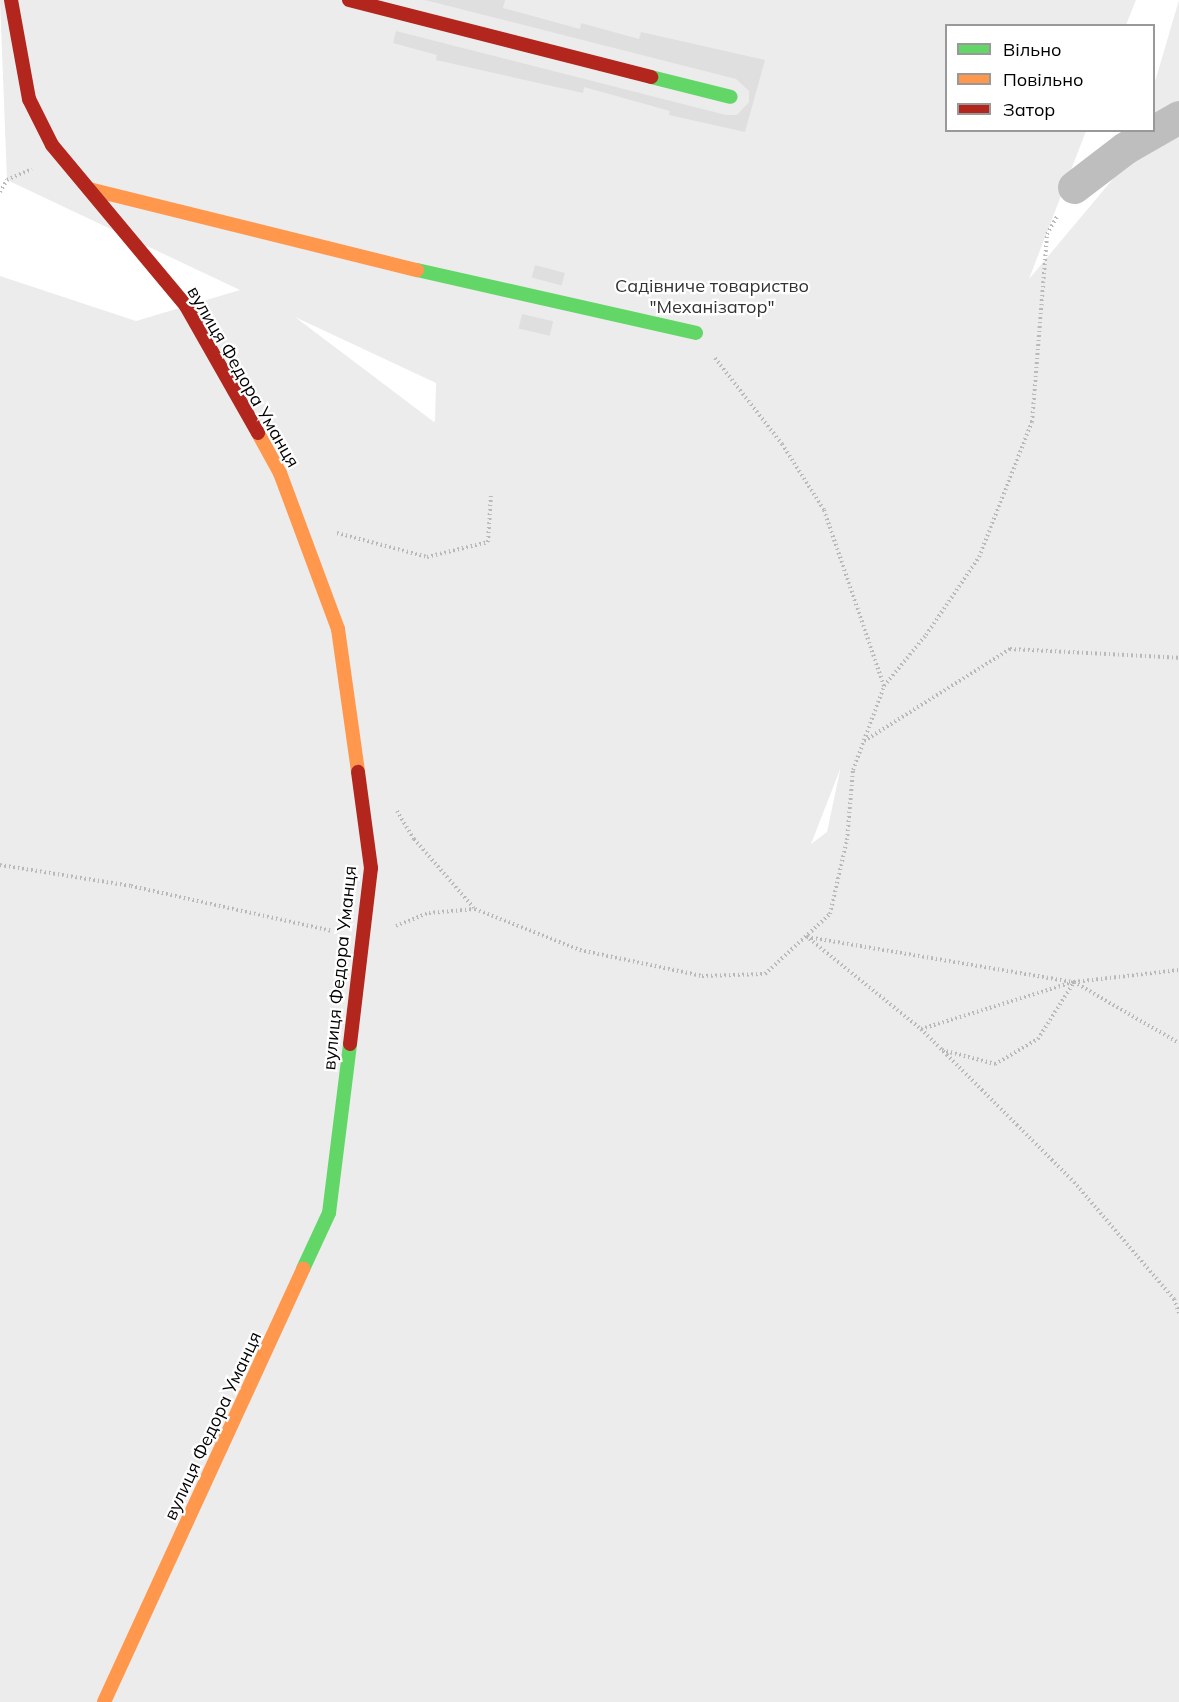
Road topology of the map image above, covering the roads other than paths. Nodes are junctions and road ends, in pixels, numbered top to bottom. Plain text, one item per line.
1 (11, 0) edge
2 (349, 0) edge
3 (731, 97) dead end
4 (1179, 117) edge
5 (1155, 131) edge
6 (1153, 132) edge
7 (1074, 187) road end
8 (89, 189) junction
9 (696, 333) road end
10 (104, 1702) edge

1 - 8 street, вулиця Федора Уманця
2 - 3 street
4 - 5 street
6 - 7 street
8 - 9 street
8 - 10 street, вулиця Федора Уманця

